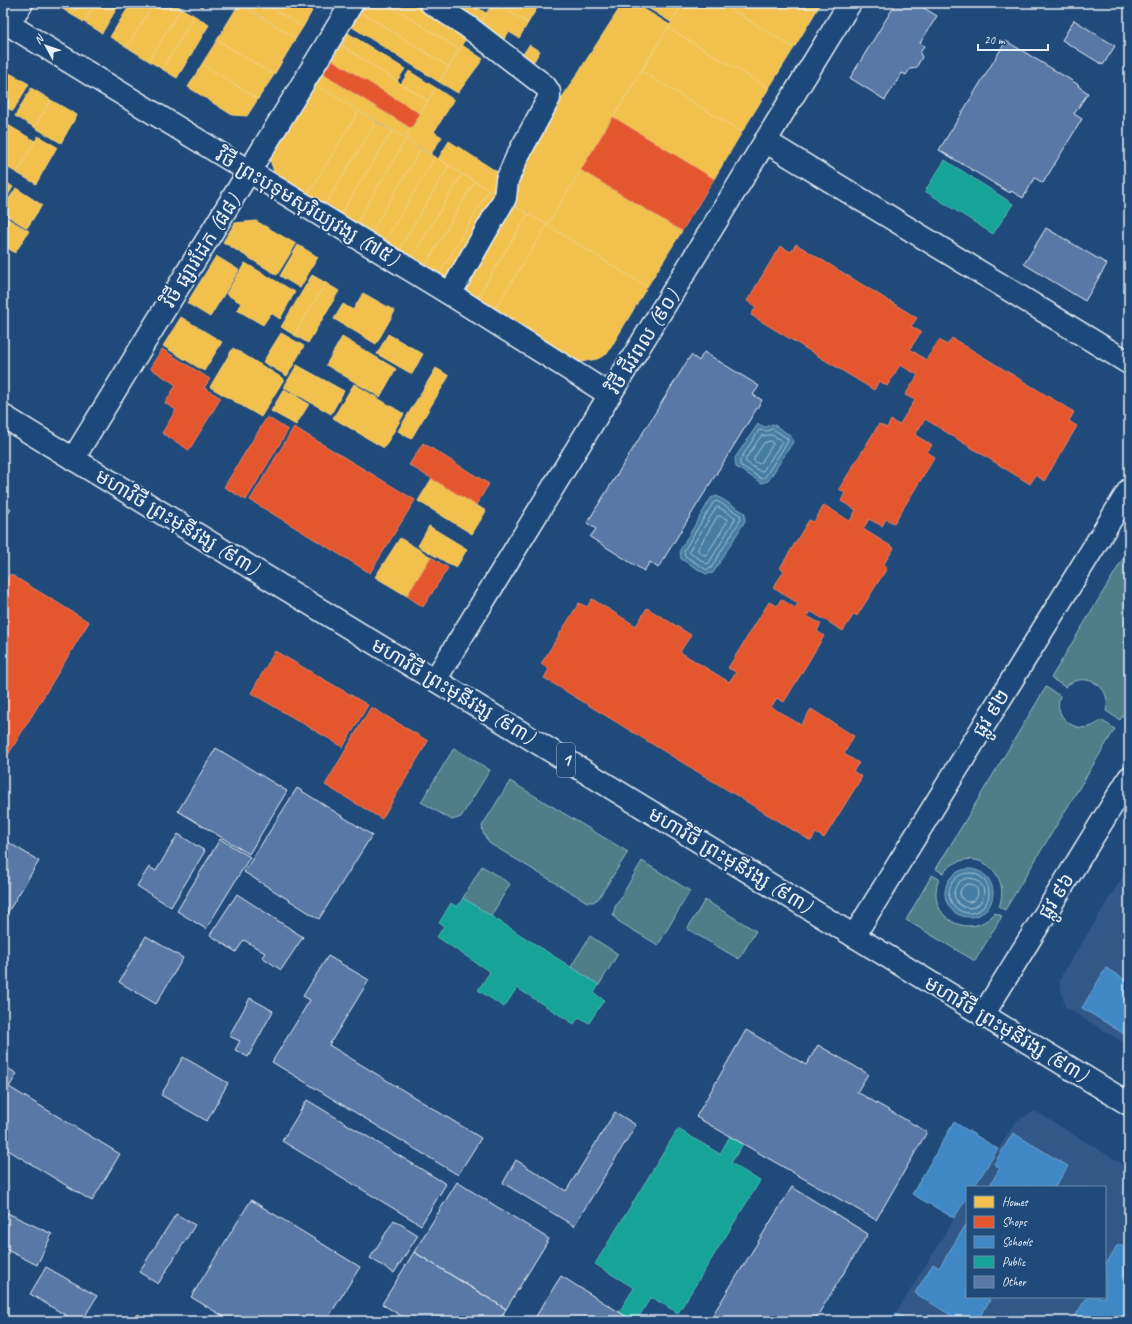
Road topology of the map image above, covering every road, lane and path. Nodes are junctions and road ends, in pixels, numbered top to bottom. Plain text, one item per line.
1 (22, 3) edge
2 (352, 3) edge
3 (431, 3) edge
4 (850, 3) edge
5 (6, 22) edge
6 (765, 142) junction
7 (249, 172) junction
8 (450, 294) junction
9 (1129, 364) edge
10 (610, 395) junction
11 (3, 416) edge
12 (73, 459) junction
13 (1129, 490) edge
14 (435, 680) junction
15 (1129, 778) edge
16 (854, 936) junction
17 (983, 1015) junction
18 (1129, 1104) edge

1 - 5 main road
2 - 7 main road, វិថី ផ្សារដែក (៨៨)
3 - 8 main road
4 - 6 main road, វិថី ជីវពល (៩០)
5 - 7 main road, វិថី ព្រះបុទុមសុរិយ្យវង្ស (៧៥)
6 - 9 main road
6 - 10 main road, វិថី ជីវពល (៩០)
7 - 8 main road, វិថី ព្រះបុទុមសុរិយ្យវង្ស (៧៥)
7 - 12 main road, វិថី ផ្សារដែក (៨៨)
8 - 10 main road, វិថី ព្រះបុទុមសុរិយ្យវង្ស (៧៥)
10 - 14 main road, វិថី ជីវពល (៩០)
11 - 12 main road, មហាវិថី ព្រះមុនីវង្ស (៩៣) / 1
12 - 14 main road, មហាវិថី ព្រះមុនីវង្ស (៩៣) / 1
13 - 16 main road, ផ្លូវ ៩២
14 - 16 main road, មហាវិថី ព្រះមុនីវង្ស (៩៣) / 1
15 - 17 main road, ផ្លូវ ៩៦
16 - 17 main road, មហាវិថី ព្រះមុនីវង្ស (៩៣) / 1
17 - 18 main road, មហាវិថី ព្រះមុនីវង្ស (៩៣) / 1

